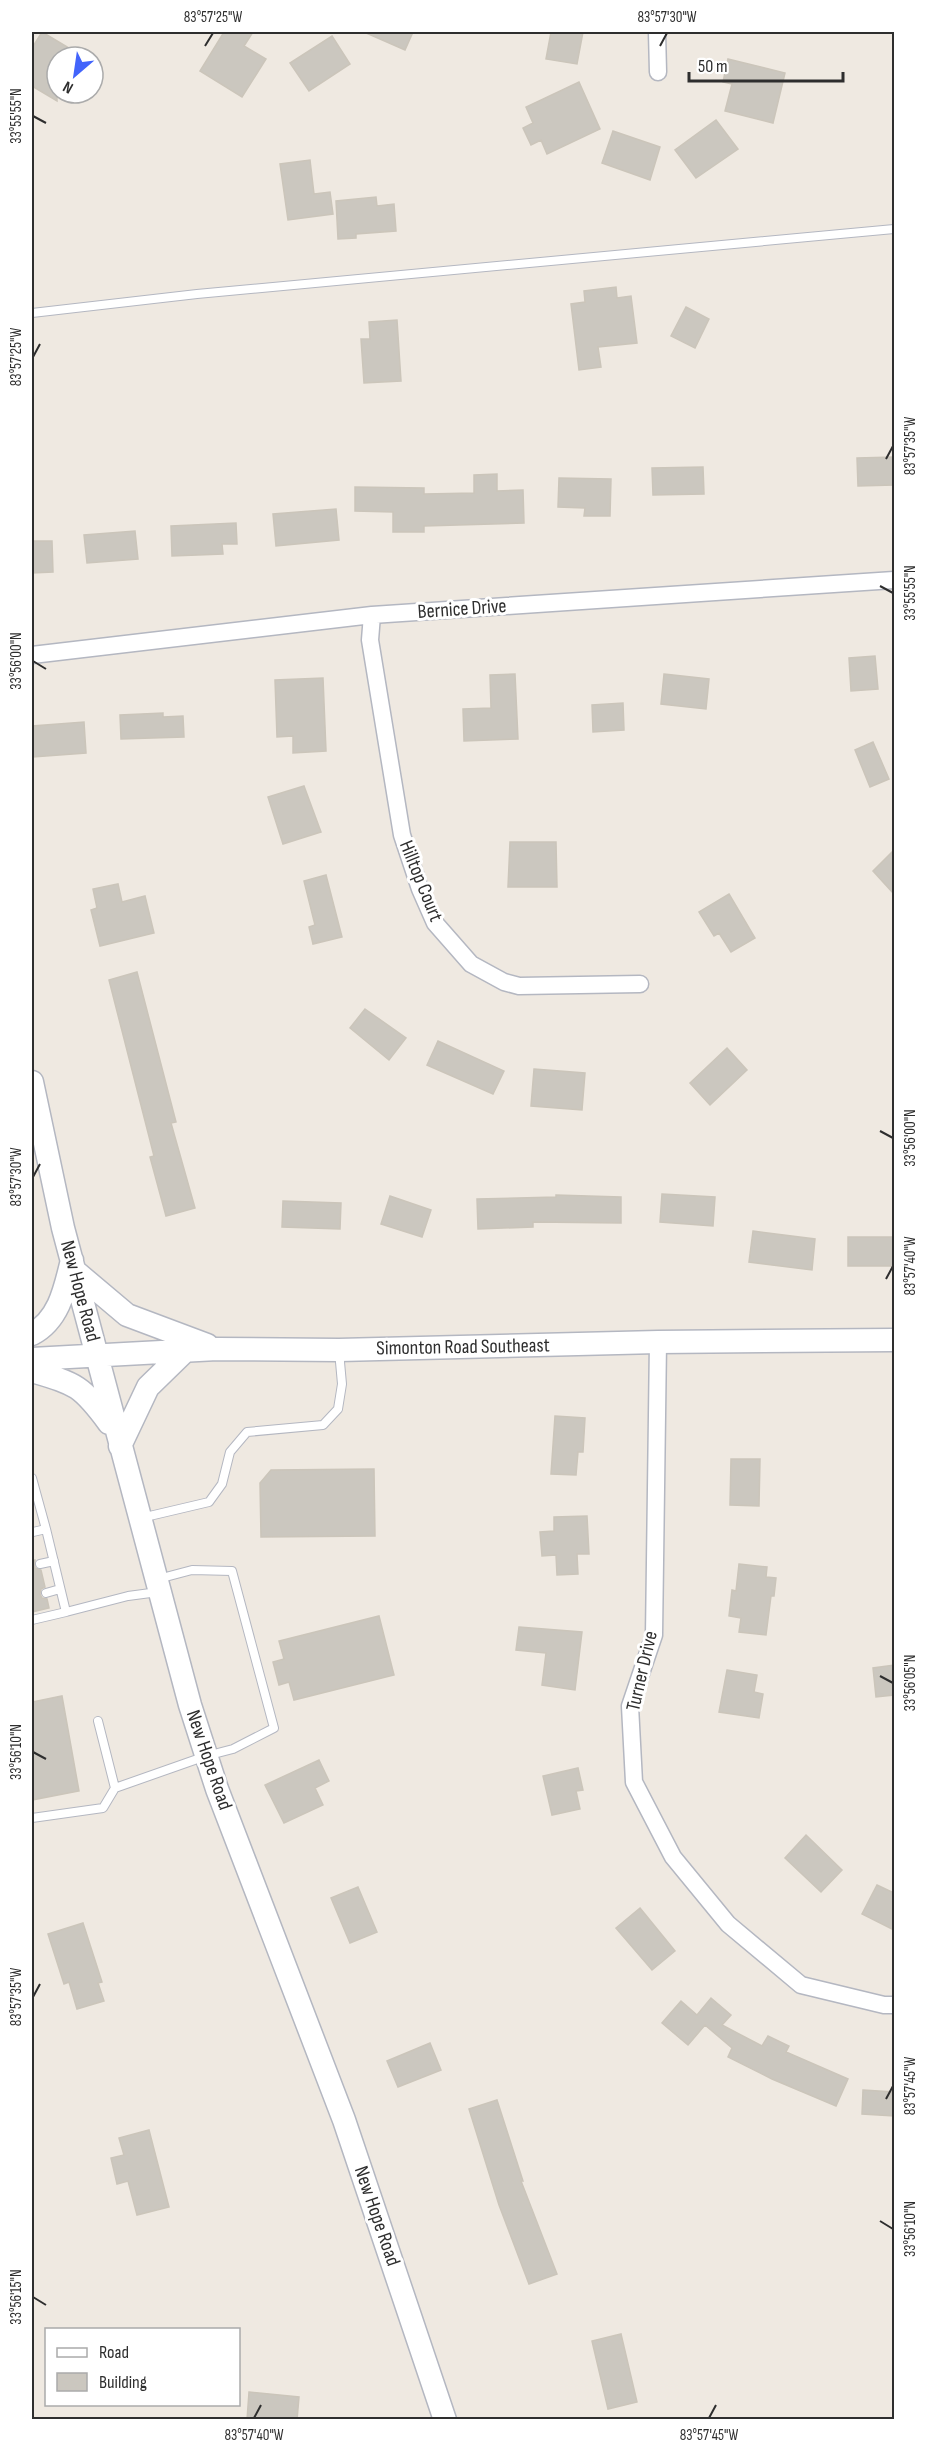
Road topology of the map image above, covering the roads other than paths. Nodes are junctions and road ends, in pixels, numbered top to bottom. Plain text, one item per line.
1 (657, 32) edge
2 (657, 72) dead end
3 (894, 229) edge
4 (32, 313) edge
5 (894, 580) edge
6 (372, 615) junction
7 (32, 655) edge
8 (640, 984) dead end
9 (32, 1082) edge
10 (35, 1112) edge
11 (74, 1265) junction
12 (32, 1334) edge
13 (894, 1340) edge
14 (658, 1342) junction
15 (217, 1349) junction
16 (186, 1350) junction
17 (339, 1350) junction
18 (98, 1356) junction
19 (32, 1359) edge
20 (32, 1371) edge
21 (119, 1440) junction
22 (32, 1478) edge
23 (139, 1519) junction
24 (46, 1529) junction
25 (33, 1532) dead end
26 (54, 1561) junction
27 (40, 1564) dead end
28 (157, 1586) junction
29 (60, 1589) junction
30 (46, 1593) dead end
31 (66, 1612) junction
32 (32, 1620) edge
33 (98, 1721) dead end
34 (206, 1756) junction
35 (115, 1788) junction
36 (32, 1818) edge
37 (894, 2005) edge
38 (445, 2420) edge

1 - 2 street
3 - 4 lane
5 - 6 street, Bernice Drive
6 - 7 street, Bernice Drive
6 - 8 street, Hilltop Court
9 - 10 street, New Hope Road
10 - 11 street, New Hope Road
11 - 12 street
11 - 15 street
11 - 18 street, New Hope Road
13 - 14 street, Simonton Road Southeast
14 - 17 street, Simonton Road Southeast
14 - 37 street, Turner Drive
15 - 16 street, Simonton Road Southeast
15 - 17 street, Simonton Road Southeast
16 - 18 street, Simonton Road Southeast
16 - 21 street
17 - 23 lane
18 - 19 street, Simonton Road Southeast
18 - 21 street, New Hope Road
20 - 21 street
21 - 23 street, New Hope Road
22 - 24 lane
23 - 28 street, New Hope Road
24 - 25 lane
24 - 26 lane
26 - 27 lane
26 - 29 lane
28 - 31 lane
28 - 34 street, New Hope Road
28 - 34 lane
29 - 30 lane
29 - 31 lane
31 - 32 lane
33 - 35 lane
34 - 35 lane
34 - 38 street, New Hope Road
35 - 36 lane

